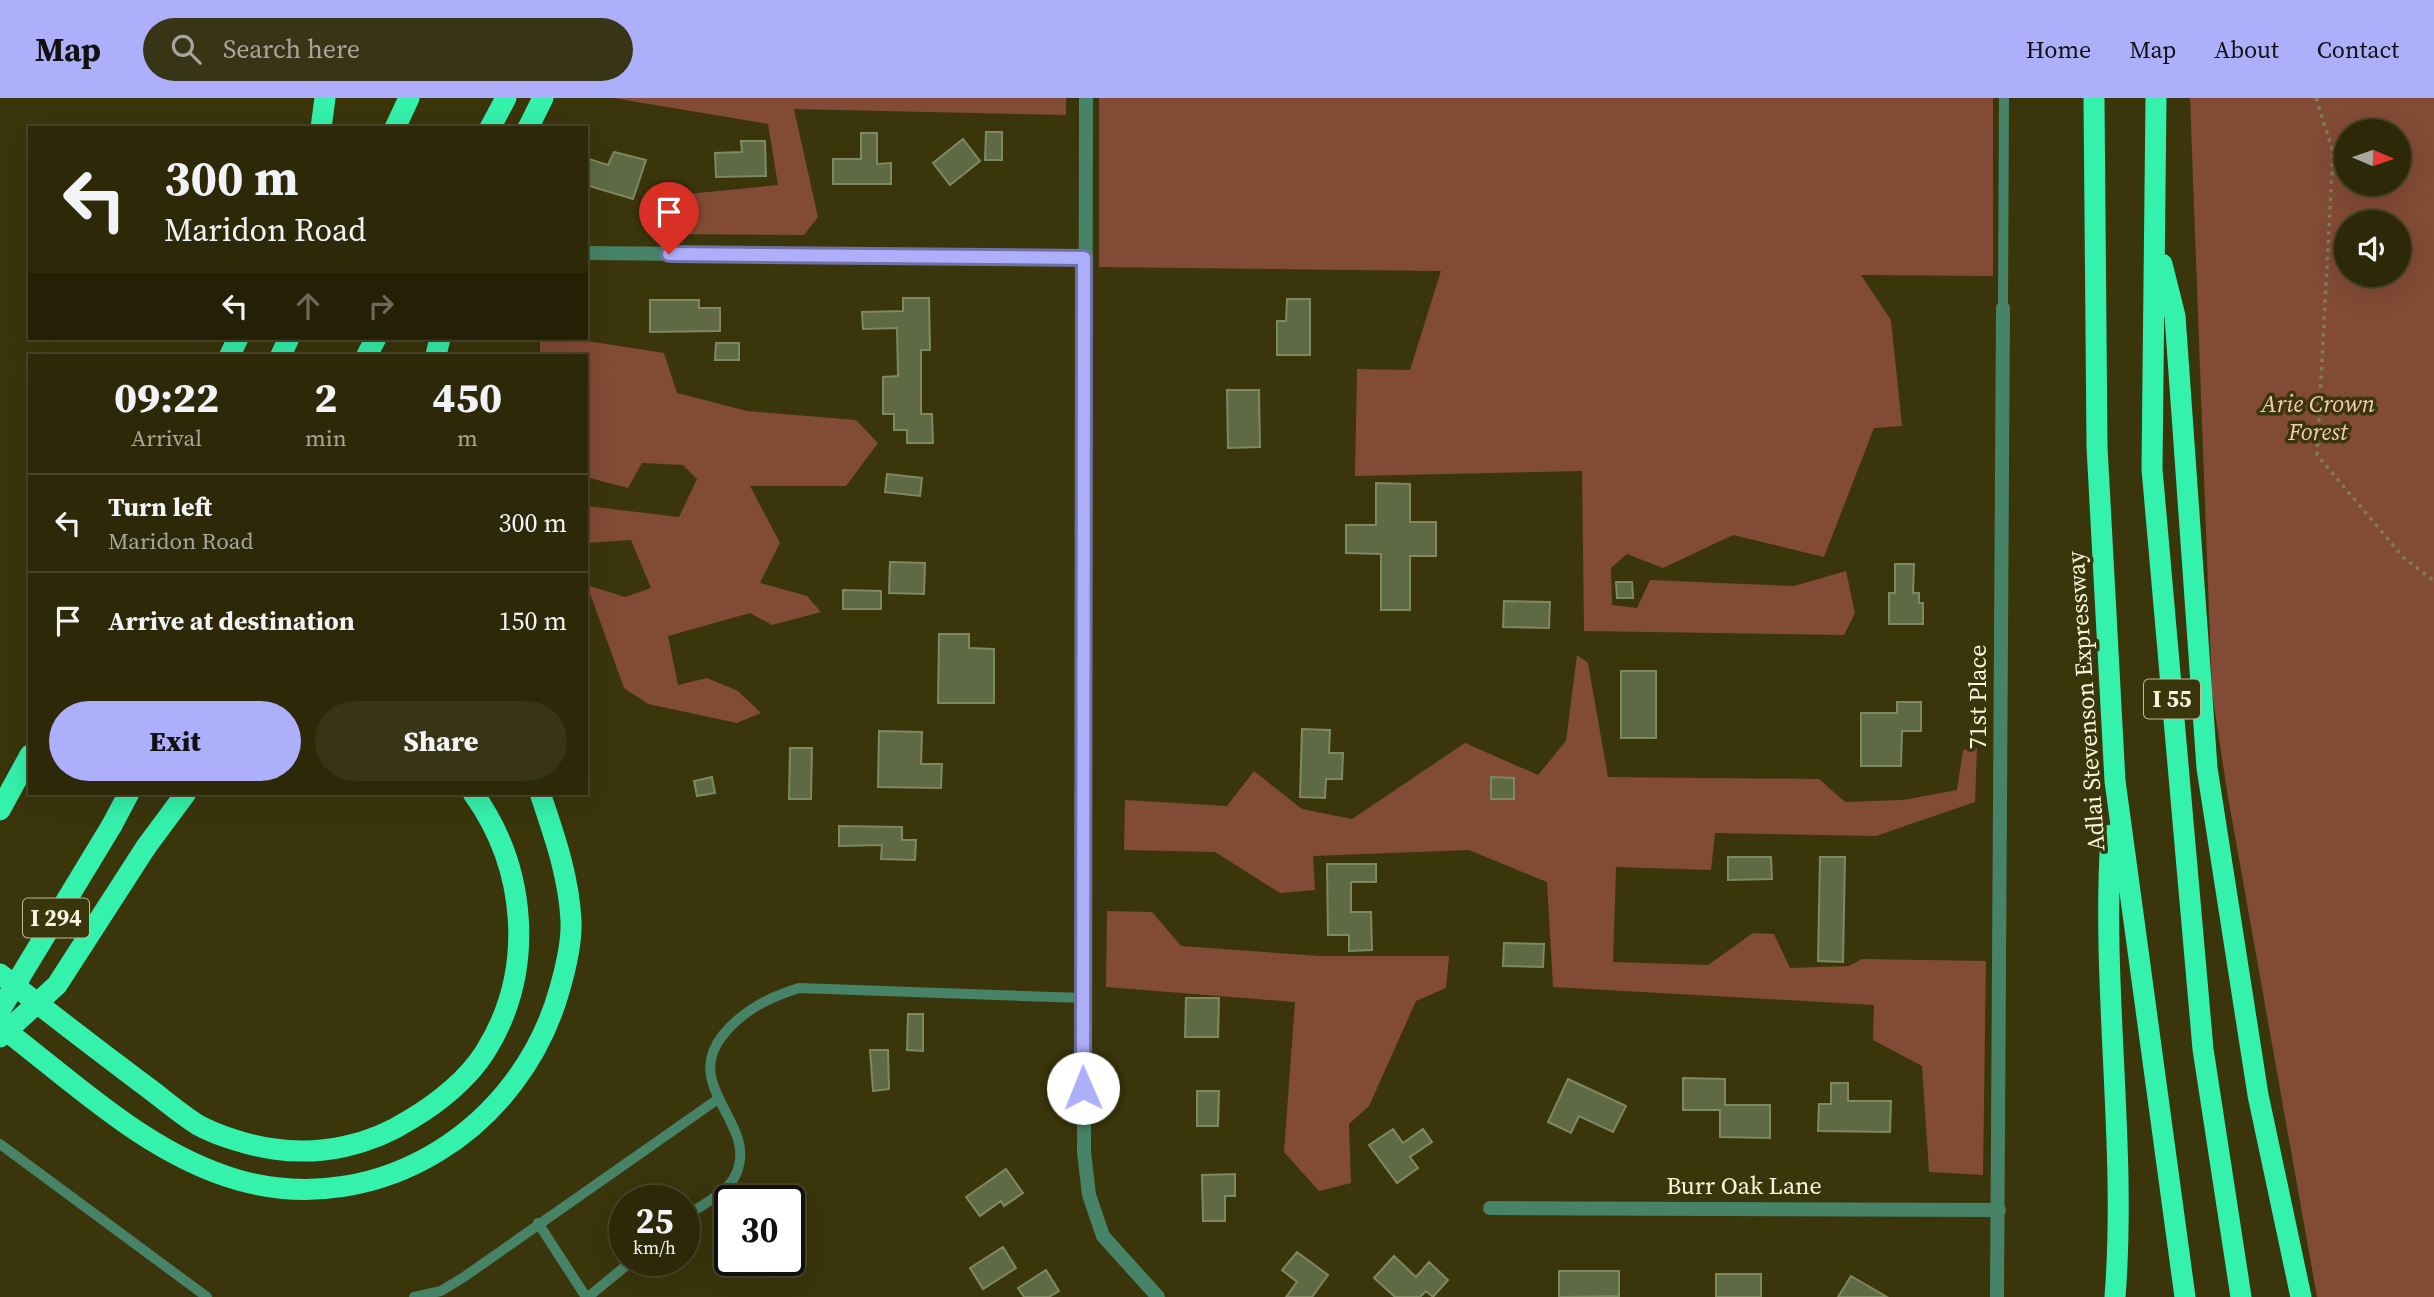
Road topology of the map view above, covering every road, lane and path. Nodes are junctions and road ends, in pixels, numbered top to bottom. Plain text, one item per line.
1 (325, 98) edge
2 (409, 98) edge
3 (506, 98) edge
4 (543, 98) edge
5 (1086, 98) edge
6 (2004, 98) edge
7 (2094, 98) edge
8 (2156, 98) edge
9 (2316, 98) edge
10 (321, 126) edge
11 (396, 126) edge
12 (491, 126) edge
13 (529, 126) edge
14 (2155, 238) junction
15 (588, 253) edge
16 (1084, 258) junction
17 (2003, 308) joint
18 (2434, 581) edge
19 (28, 762) edge
20 (2115, 780) junction
21 (23, 781) edge
22 (128, 795) edge
23 (185, 795) edge
24 (474, 795) edge
25 (541, 795) edge
26 (0, 810) edge
27 (0, 822) edge
28 (0, 974) edge
29 (1082, 998) junction
30 (0, 1010) edge
31 (0, 1026) edge
32 (0, 1037) edge
33 (2258, 1095) junction
34 (718, 1099) junction
35 (0, 1143) edge
36 (700, 1205) edge
37 (1490, 1209) dead end
38 (1998, 1210) junction
39 (538, 1223) junction
40 (613, 1276) edge
41 (207, 1297) edge
42 (414, 1297) edge
43 (587, 1297) edge
44 (1158, 1297) edge
45 (1997, 1297) edge
46 (2115, 1297) edge
47 (2185, 1297) edge
48 (2241, 1297) edge
49 (2288, 1297) edge
50 (2301, 1297) edge

1 - 10 highway
2 - 11 highway
3 - 12 highway
4 - 13 highway
5 - 16 street
6 - 17 lane, 71st Place
7 - 20 highway, Adlai Stevenson Expressway / I 55
8 - 14 highway, I 55
9 - 18 path
14 - 33 highway
14 - 48 highway, I 55
15 - 16 street
16 - 29 street
17 - 38 street, 71st Place
19 - 21 highway
20 - 46 highway
20 - 47 highway, Adlai Stevenson Expressway / I 55
21 - 26 highway
21 - 27 highway
22 - 30 highway, I 294, bridge
23 - 32 highway, bridge
24 - 28 highway
25 - 31 highway
29 - 34 lane
29 - 44 street
33 - 49 highway
33 - 50 highway
34 - 36 lane
34 - 39 lane
35 - 41 lane
37 - 38 street, Burr Oak Lane
38 - 45 street, 71st Place
39 - 42 lane
39 - 43 lane
40 - 43 lane

